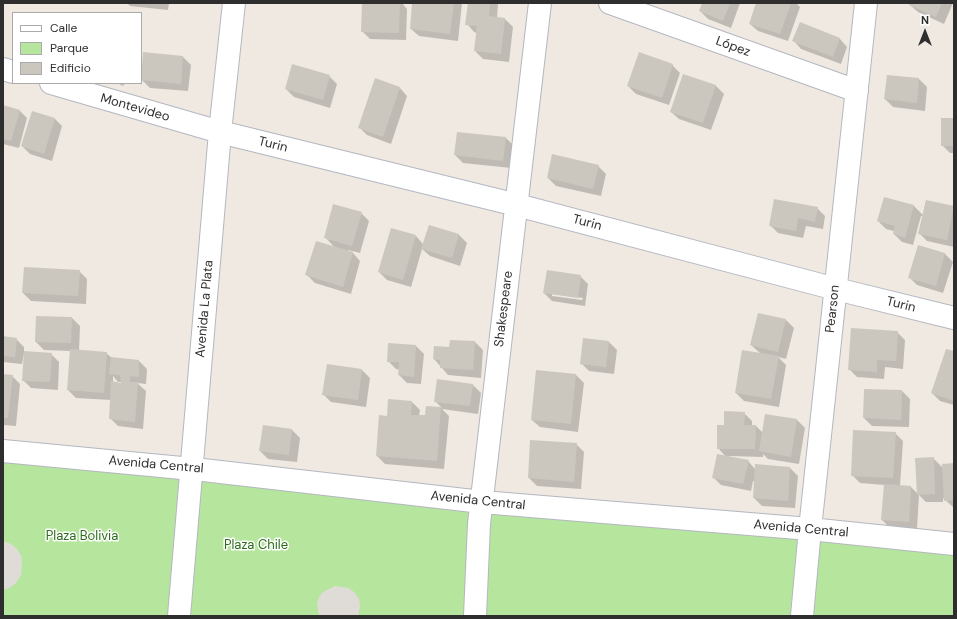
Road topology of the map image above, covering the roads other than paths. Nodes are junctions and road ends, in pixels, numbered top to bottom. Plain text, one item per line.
1 (234, 3) edge
2 (540, 3) edge
3 (610, 3) edge
4 (866, 3) edge
5 (54, 84) edge
6 (857, 91) junction
7 (220, 132) junction
8 (517, 205) junction
9 (836, 289) junction
10 (954, 318) edge
11 (3, 451) edge
12 (191, 468) junction
13 (482, 502) junction
14 (810, 529) junction
15 (954, 544) edge
16 (179, 616) edge
17 (475, 616) edge
18 (802, 616) edge

1 - 7 street, Avenida La Plata
2 - 8 street, Shakespeare
3 - 6 street, López
4 - 6 street, Pearson
5 - 7 street, Montevideo
6 - 9 street, Pearson
7 - 8 street, Turin
7 - 12 street, Avenida La Plata
8 - 9 street, Turin
8 - 13 street, Shakespeare
9 - 10 street, Turin
9 - 14 street, Pearson
11 - 12 street, Avenida Central
12 - 13 street, Avenida Central
12 - 16 street, Avenida La Plata
13 - 14 street, Avenida Central
13 - 17 street, Shakespeare
14 - 15 street, Avenida Central
14 - 18 street, Pearson

